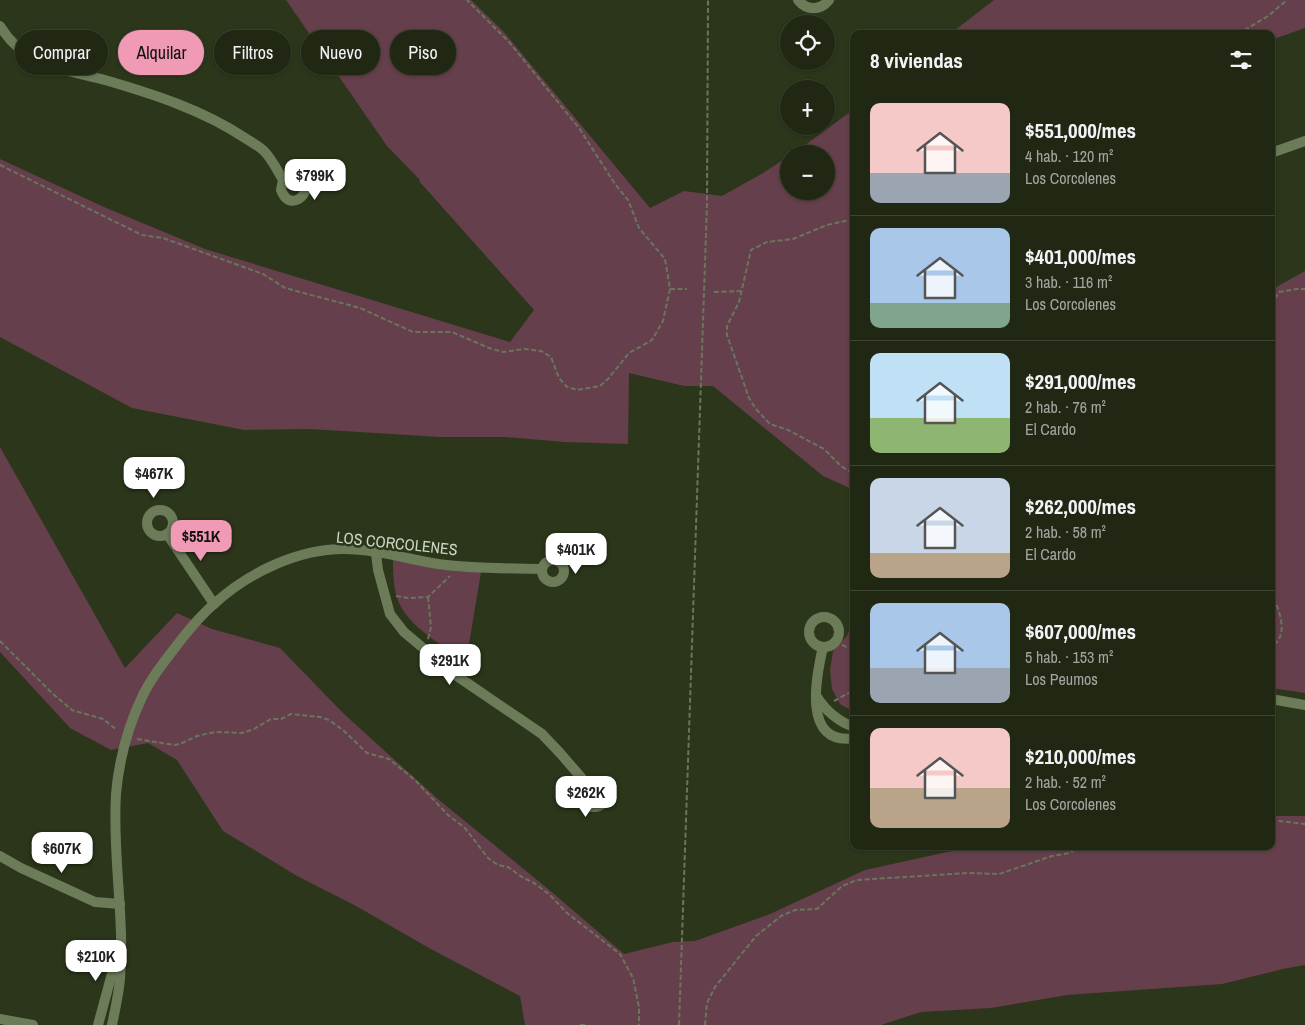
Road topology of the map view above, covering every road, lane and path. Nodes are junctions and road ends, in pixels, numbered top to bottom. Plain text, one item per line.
1 (467, 0) edge
2 (708, 0) edge
3 (798, 0) edge
4 (829, 0) edge
5 (1287, 0) edge
6 (0, 26) edge
7 (1245, 30) edge
8 (1305, 141) edge
9 (1290, 146) junction
10 (1305, 146) edge
11 (1275, 152) edge
12 (0, 165) edge
13 (283, 180) dead end
14 (850, 220) edge
15 (670, 289) junction
16 (688, 289) dead end
17 (1305, 289) edge
18 (741, 291) junction
19 (714, 292) dead end
20 (1275, 298) edge
21 (850, 471) edge
22 (167, 534) dead end
23 (376, 553) junction
24 (464, 566) junction
25 (542, 569) dead end
26 (384, 592) junction
27 (428, 597) junction
28 (1275, 603) edge
29 (214, 604) junction
30 (0, 641) edge
31 (835, 642) junction
32 (1275, 645) edge
33 (824, 647) junction
34 (850, 648) edge
35 (426, 651) junction
36 (850, 692) edge
37 (817, 697) junction
38 (1275, 700) edge
39 (1305, 705) edge
40 (824, 707) junction
41 (850, 725) edge
42 (127, 737) junction
43 (850, 739) edge
44 (586, 783) dead end
45 (1275, 820) edge
46 (1305, 824) edge
47 (1074, 850) edge
48 (0, 856) edge
49 (120, 904) junction
50 (120, 947) junction
51 (0, 1019) edge
52 (33, 1025) edge
53 (98, 1025) edge
54 (112, 1025) edge
55 (580, 1025) edge
56 (585, 1025) edge
57 (639, 1025) edge
58 (679, 1025) edge
59 (705, 1025) edge

1 - 15 path
2 - 58 path
3 - 4 street
5 - 7 path
6 - 13 street
8 - 9 street
9 - 10 street
9 - 11 street
12 - 15 path
14 - 18 path
15 - 16 path
17 - 20 path
18 - 19 path
18 - 21 path
22 - 29 street
23 - 24 street, LOS CORCOLENES
23 - 26 street
23 - 29 street, LOS CORCOLENES
24 - 25 street, LOS CORCOLENES
24 - 27 path
26 - 27 path
26 - 35 street
27 - 35 path
28 - 32 path
29 - 42 street, LOS CORCOLENES
30 - 42 path
31 - 33 street
31 - 33 street
31 - 34 path
33 - 37 street
35 - 44 street
36 - 40 path
37 - 40 street
37 - 43 street
38 - 39 street
40 - 41 street
42 - 49 street, LOS CORCOLENES
42 - 57 path
45 - 46 path
47 - 59 path
48 - 49 street
49 - 50 street, LOS CORCOLENES
50 - 53 street, LOS CORCOLENES
50 - 54 street, LOS CORCOLENES
51 - 52 street
55 - 56 path

